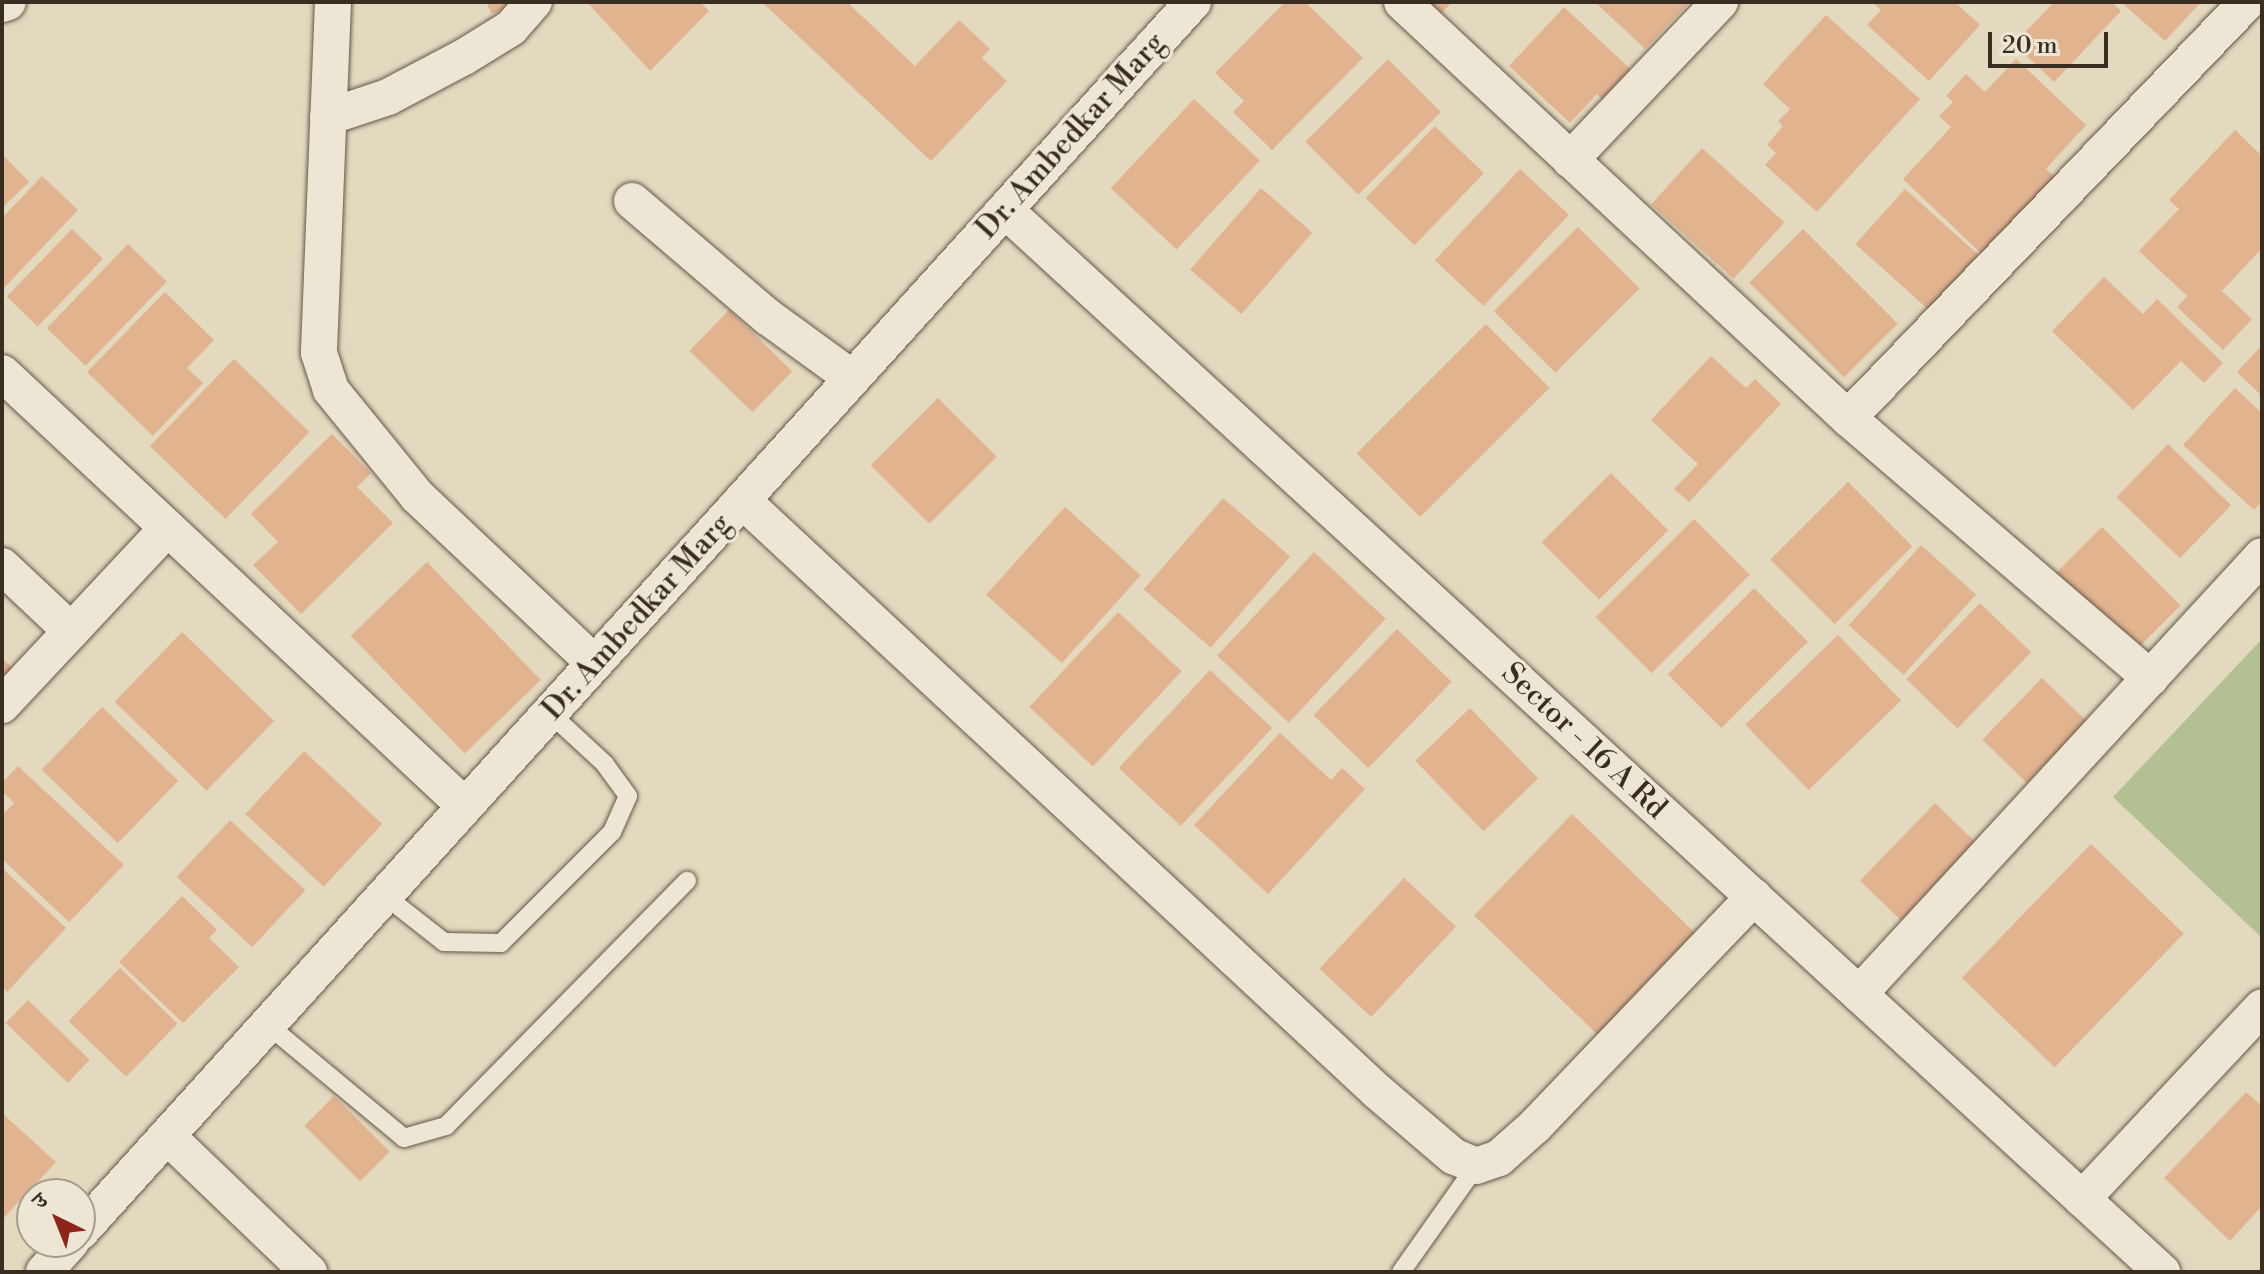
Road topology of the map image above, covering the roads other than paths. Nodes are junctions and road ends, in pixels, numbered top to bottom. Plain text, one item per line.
1 (8, 2) edge
2 (333, 2) edge
3 (534, 2) edge
4 (1193, 2) edge
5 (1402, 2) edge
6 (1720, 2) edge
7 (2247, 2) edge
8 (2, 4) edge
9 (328, 117) junction
10 (1570, 160) junction
11 (632, 201) dead end
12 (1005, 210) junction
13 (2, 373) edge
14 (852, 378) junction
15 (1848, 418) junction
16 (742, 500) junction
17 (166, 530) junction
18 (2262, 556) edge
19 (2, 566) edge
20 (71, 631) junction
21 (594, 663) junction
22 (2150, 678) junction
23 (2, 705) edge
24 (550, 713) junction
25 (465, 806) junction
26 (687, 881) dead end
27 (384, 895) junction
28 (1754, 897) junction
29 (1859, 994) junction
30 (2262, 1007) edge
31 (268, 1025) junction
32 (167, 1136) junction
33 (1476, 1166) junction
34 (2082, 1199) junction
35 (96, 1214) edge
36 (309, 1272) edge
37 (1401, 1272) edge
38 (2162, 1272) edge

1 - 8 street
2 - 9 street
3 - 9 street
4 - 12 street, Dr. Ambedkar Marg
5 - 10 street
6 - 10 street
7 - 15 street
9 - 21 street
10 - 15 street
11 - 14 street
12 - 14 street, Dr. Ambedkar Marg
12 - 28 street, Sector - 16 A Rd
13 - 17 street
14 - 16 street, Dr. Ambedkar Marg
15 - 22 street
16 - 21 street, Dr. Ambedkar Marg
16 - 33 street
17 - 20 street
17 - 25 street
18 - 22 street
19 - 20 street
20 - 23 street
21 - 24 street, Dr. Ambedkar Marg
22 - 29 street
24 - 25 street, Dr. Ambedkar Marg
24 - 27 lane
25 - 27 street, Dr. Ambedkar Marg
26 - 31 lane
27 - 31 street, Dr. Ambedkar Marg
28 - 29 street, Sector - 16 A Rd
28 - 33 street
29 - 34 street, Sector - 16 A Rd
30 - 34 street
31 - 32 street, Dr. Ambedkar Marg
32 - 35 street, Dr. Ambedkar Marg
32 - 36 street
33 - 37 lane
34 - 38 street, Sector - 16 A Rd

